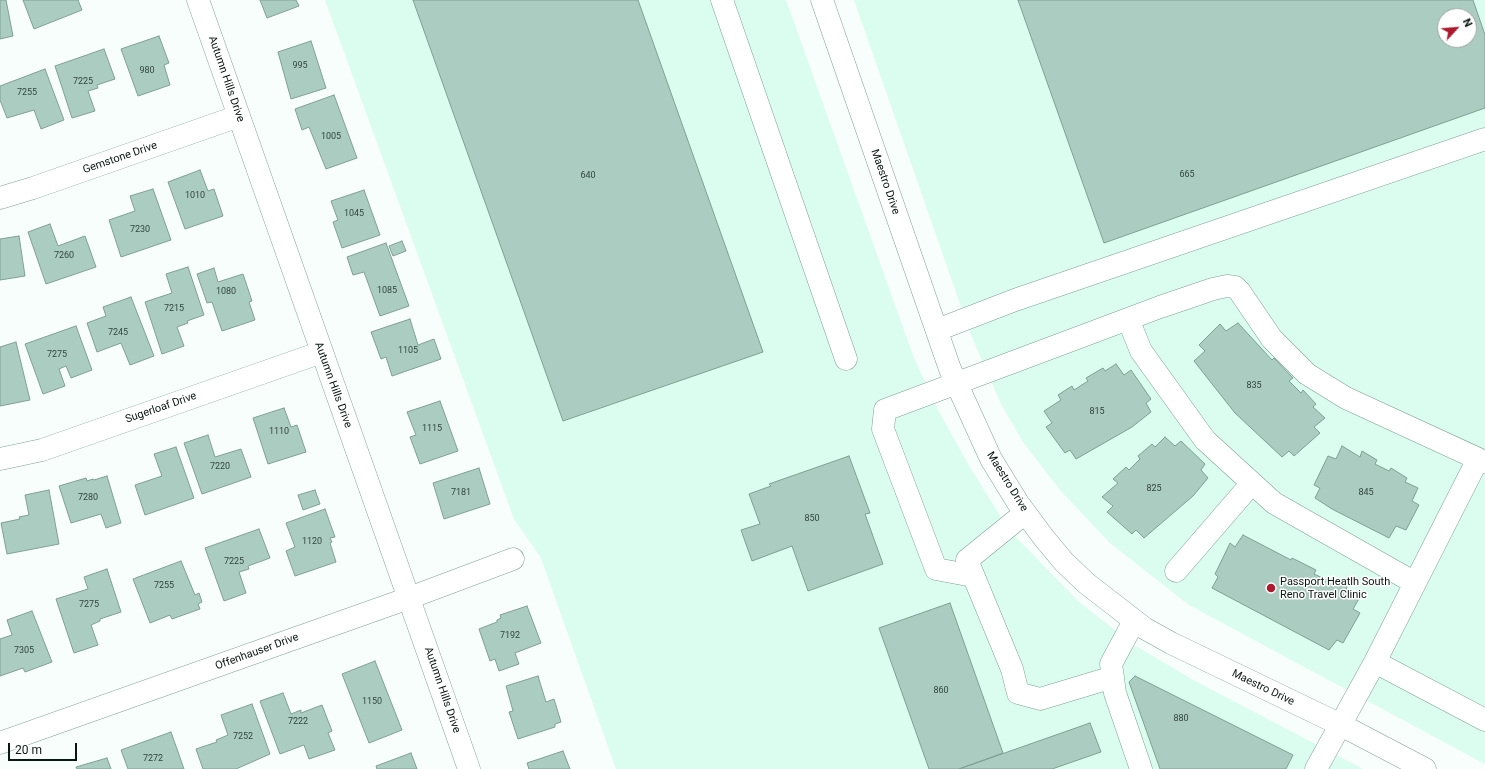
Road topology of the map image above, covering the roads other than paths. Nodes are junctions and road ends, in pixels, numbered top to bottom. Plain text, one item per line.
1 (198, 0) edge
2 (722, 0) edge
3 (822, 0) edge
4 (238, 116) junction
5 (1485, 139) edge
6 (0, 198) edge
7 (1128, 319) junction
8 (937, 330) junction
9 (322, 352) junction
10 (846, 359) dead end
11 (956, 383) junction
12 (0, 459) edge
13 (1482, 461) edge
14 (1252, 483) junction
15 (1025, 513) junction
16 (513, 559) dead end
17 (1176, 571) dead end
18 (973, 576) junction
19 (1415, 583) junction
20 (409, 598) junction
21 (1134, 621) junction
22 (1375, 662) junction
23 (1113, 677) junction
24 (1485, 720) edge
25 (1341, 725) junction
26 (0, 743) edge
27 (470, 769) edge
28 (1141, 769) edge
29 (1316, 769) edge
30 (1425, 769) edge

1 - 4 street, Autumn Hills Drive
2 - 10 street
3 - 8 street, Maestro Drive
4 - 6 street, Gemstone Drive
4 - 9 street, Autumn Hills Drive
5 - 8 street
7 - 11 street
7 - 13 street
7 - 14 street
8 - 11 street, Maestro Drive
9 - 12 street, Sugerloaf Drive
9 - 20 street, Autumn Hills Drive
11 - 15 street, Maestro Drive
11 - 18 street
13 - 19 street
14 - 17 street
14 - 19 street
15 - 18 street
15 - 21 street, Maestro Drive
16 - 20 street, Offenhauser Drive
18 - 23 street
19 - 22 street
20 - 26 street, Offenhauser Drive
20 - 27 street, Autumn Hills Drive
21 - 23 street
21 - 25 street, Maestro Drive
22 - 24 street
22 - 25 street
23 - 28 street
25 - 29 street
25 - 30 street, Maestro Drive

